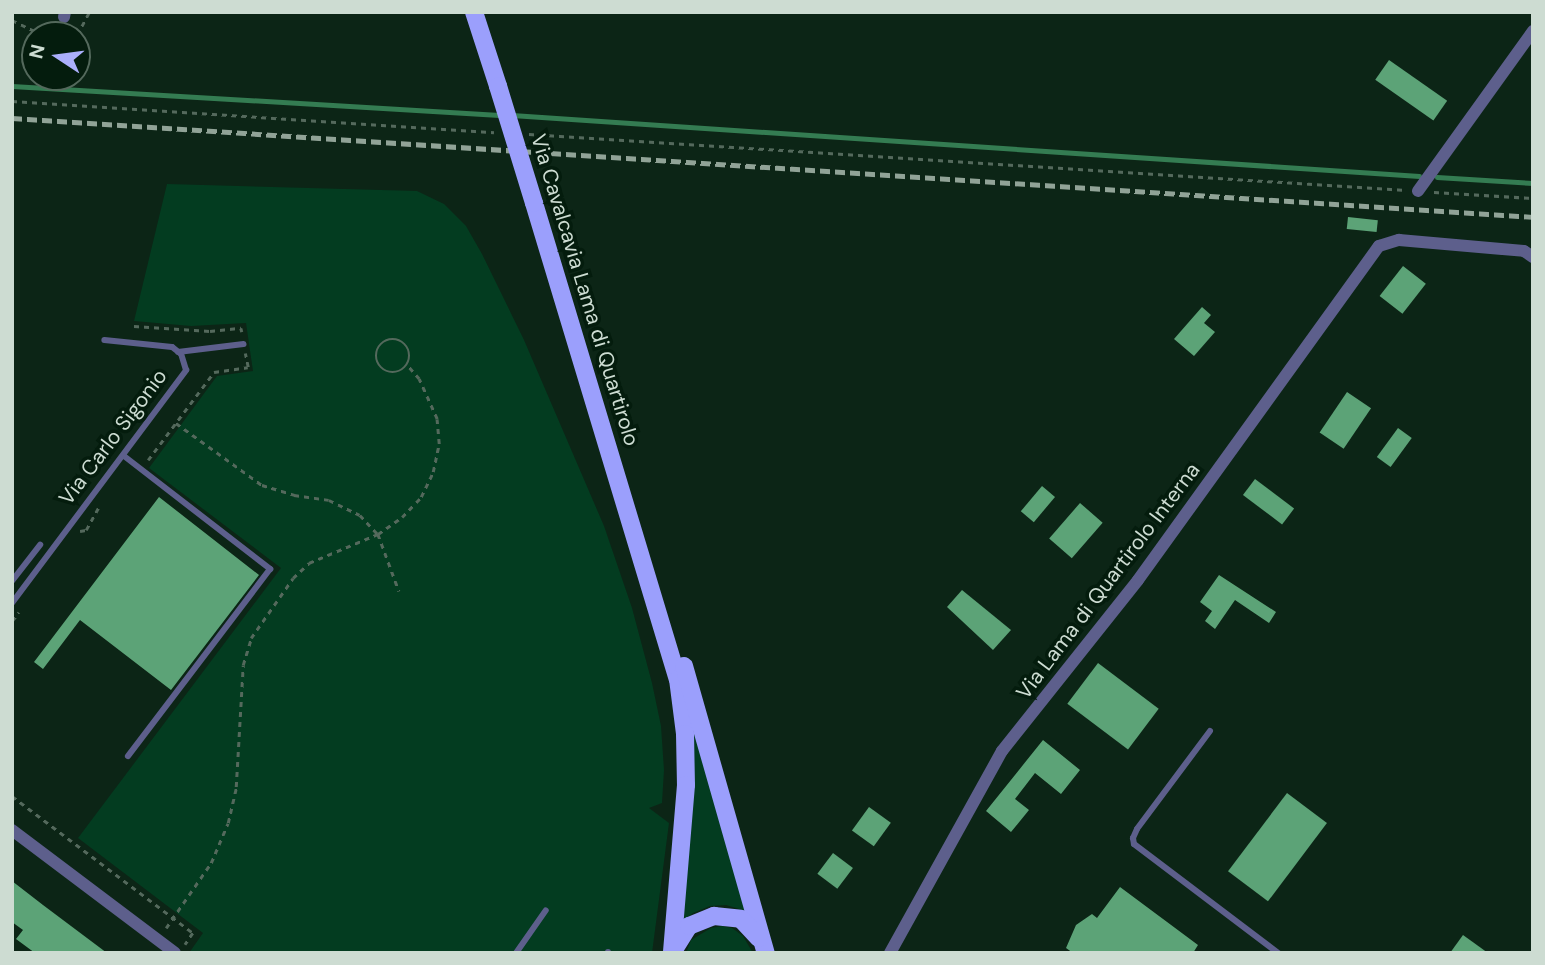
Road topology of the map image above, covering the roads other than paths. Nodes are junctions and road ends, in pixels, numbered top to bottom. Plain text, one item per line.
1 (474, 12) edge
2 (1533, 31) edge
3 (1418, 191) road end
4 (1533, 257) edge
5 (103, 341) dead end
6 (244, 344) dead end
7 (178, 352) junction
8 (124, 456) junction
9 (40, 545) dead end
10 (12, 581) edge
11 (651, 581) junction
12 (12, 603) edge
13 (1210, 731) dead end
14 (128, 756) dead end
15 (12, 830) edge
16 (546, 910) dead end
17 (766, 951) edge
18 (894, 951) edge
19 (177, 953) edge
20 (516, 953) edge
21 (672, 953) edge
22 (1278, 953) edge

1 - 11 main road, Via Cavalcavia Lama di Quartirolo, bridge
2 - 3 street
4 - 18 street, Via Lama di Quartirolo Interna
5 - 7 lane, Via Carlo Sigonio
6 - 7 lane
7 - 8 lane, Via Carlo Sigonio
8 - 12 lane, Via Carlo Sigonio
8 - 14 lane
9 - 10 lane
11 - 17 main road, Via Cavalcavia Lama di Quartirolo
11 - 21 main road, Via Cavalcavia Lama di Quartirolo
13 - 22 lane
15 - 19 street
16 - 20 lane
17 - 21 main road, Via Cavalcavia Lama di Quartirolo

